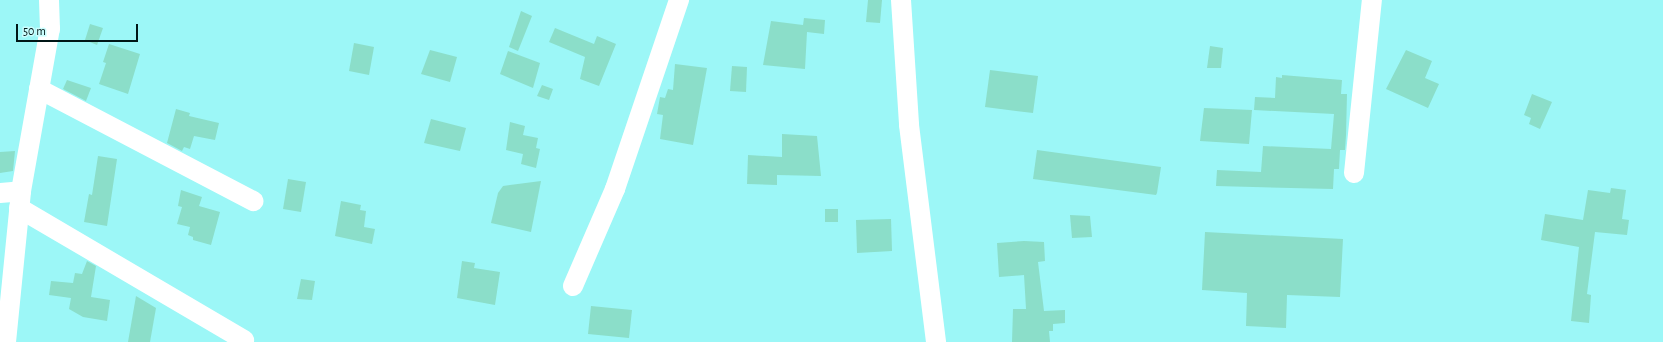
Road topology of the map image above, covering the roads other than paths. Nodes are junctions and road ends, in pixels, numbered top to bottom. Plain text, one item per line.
1 (49, 0) edge
2 (679, 0) edge
3 (901, 0) edge
4 (1372, 0) edge
5 (39, 89) junction
6 (1354, 173) dead end
7 (0, 193) edge
8 (20, 200) junction
9 (253, 201) dead end
10 (573, 286) dead end
11 (244, 340) dead end
12 (6, 342) edge
13 (936, 342) edge

1 - 5 street
2 - 10 street
3 - 13 street
4 - 6 street
5 - 8 street
5 - 9 street
7 - 8 street
8 - 11 street
8 - 12 street

